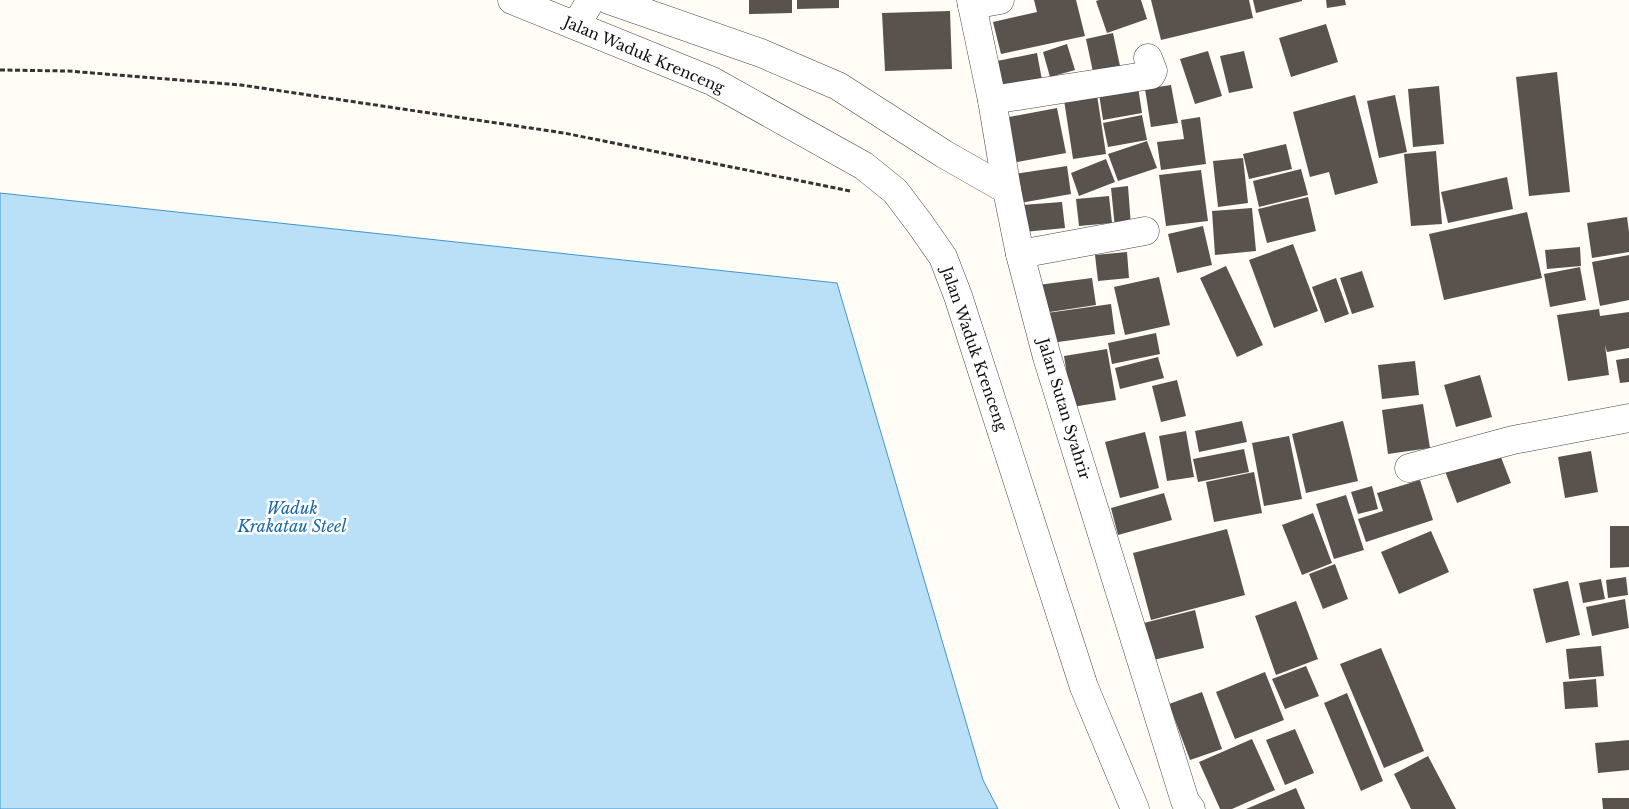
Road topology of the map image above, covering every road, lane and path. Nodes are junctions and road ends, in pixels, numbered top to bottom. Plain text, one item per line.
1 (512, 0) edge
2 (591, 0) edge
3 (609, 0) edge
4 (1000, 0) edge
5 (972, 3) edge
6 (576, 26) junction
7 (1148, 58) dead end
8 (0, 70) edge
9 (992, 100) junction
10 (1007, 190) junction
11 (851, 192) dead end
12 (1145, 231) dead end
13 (1020, 254) junction
14 (1629, 418) edge
15 (1409, 468) dead end
16 (1135, 809) edge
17 (1191, 809) edge

1 - 6 street, Jalan Waduk Krenceng
2 - 6 street
3 - 10 street
4 - 5 street
5 - 9 street, Jalan Sutan Syahrir
6 - 16 street, Jalan Waduk Krenceng
7 - 9 street
8 - 11 path
9 - 10 street, Jalan Sutan Syahrir
10 - 13 street, Jalan Sutan Syahrir
12 - 13 street
13 - 17 street, Jalan Sutan Syahrir
14 - 15 street

